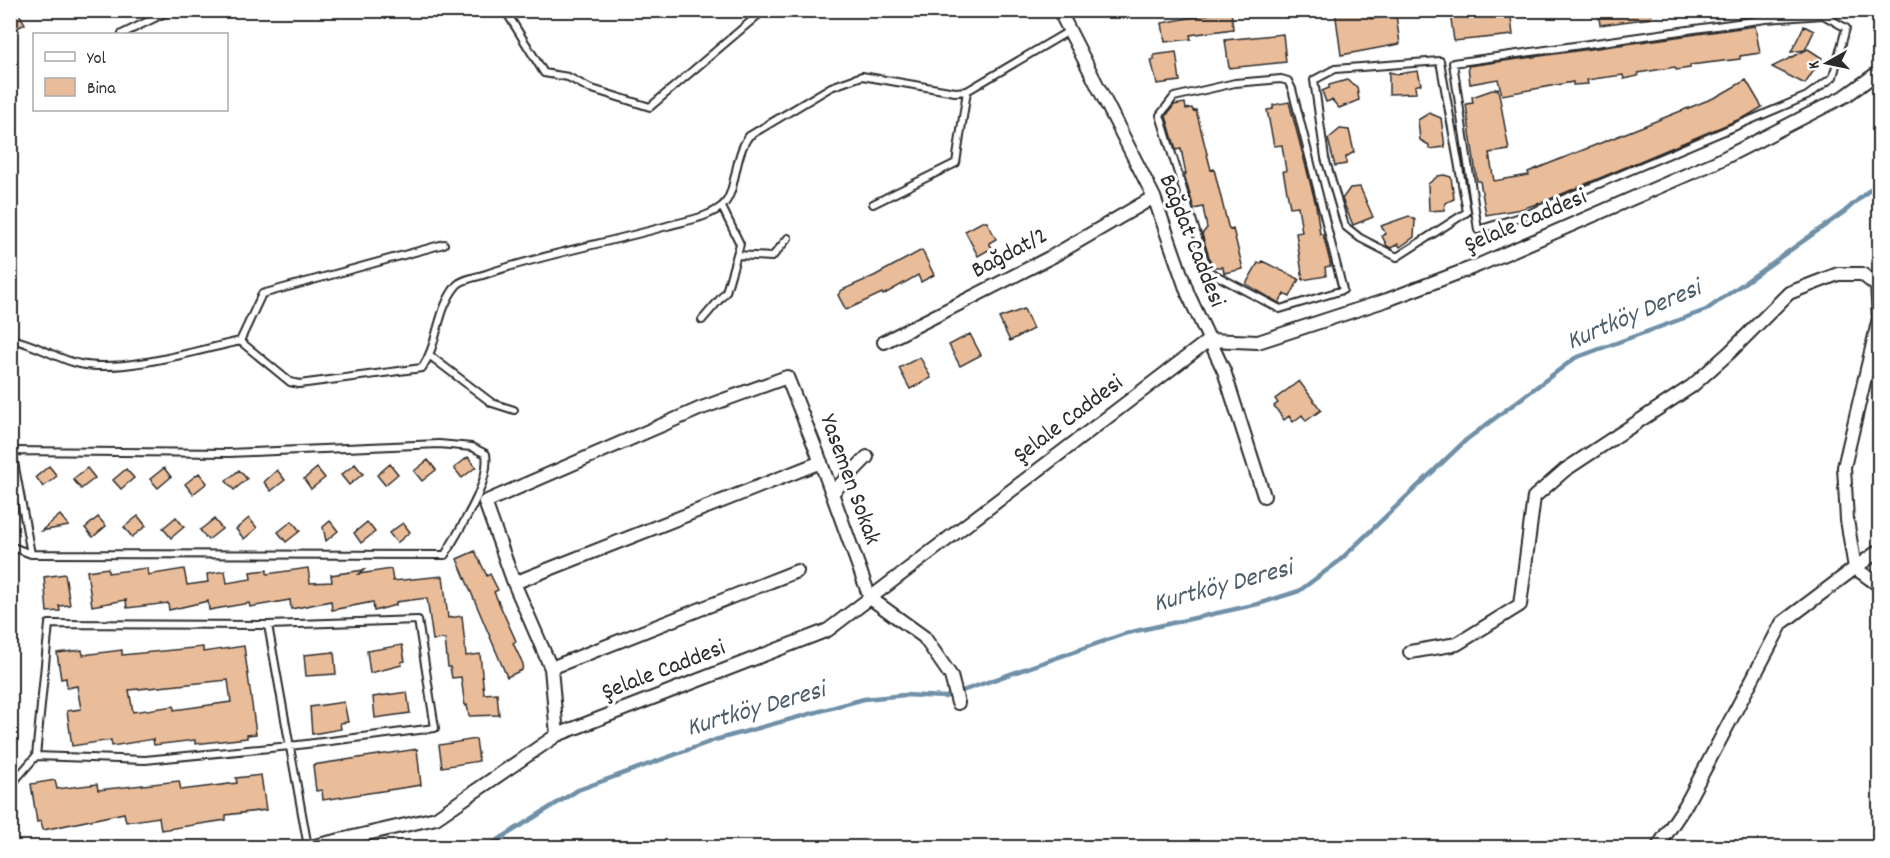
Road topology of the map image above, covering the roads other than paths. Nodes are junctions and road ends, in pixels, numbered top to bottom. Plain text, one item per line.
1 (171, 10) edge
2 (505, 10) edge
3 (764, 10) edge
4 (1059, 10) edge
5 (1846, 28) joint
6 (1069, 31) junction
7 (124, 33) edge
8 (1880, 71) edge
9 (968, 91) junction
10 (1154, 197) junction
11 (873, 204) dead end
12 (722, 207) junction
13 (788, 238) dead end
14 (444, 244) dead end
15 (737, 255) junction
16 (1397, 257) joint
17 (1305, 304) joint
18 (702, 320) dead end
19 (10, 339) edge
20 (1209, 340) junction
21 (240, 341) junction
22 (884, 342) dead end
23 (429, 355) junction
24 (514, 410) dead end
25 (867, 457) dead end
26 (821, 462) junction
27 (832, 493) junction
28 (1264, 496) dead end
29 (10, 546) edge
30 (1880, 550) edge
31 (31, 554) junction
32 (1855, 568) junction
33 (797, 571) dead end
34 (514, 583) junction
35 (1880, 586) edge
36 (870, 598) junction
37 (268, 625) junction
38 (1410, 652) dead end
39 (551, 668) junction
40 (958, 703) dead end
41 (557, 735) junction
42 (290, 746) junction
43 (36, 756) junction
44 (10, 786) edge
45 (307, 847) edge
46 (1657, 848) edge

1 - 7 lane
2 - 3 lane
4 - 6 street, Bağdat Caddesi
5 - 5 lane
6 - 9 lane
6 - 10 street, Bağdat Caddesi
8 - 20 street, Şelale Caddesi
9 - 11 lane
9 - 12 lane
10 - 20 street, Bağdat Caddesi
10 - 22 street, Bağdat/2
12 - 15 lane
12 - 23 lane
13 - 15 lane
14 - 21 lane
15 - 18 lane
16 - 16 lane
17 - 17 lane
19 - 21 lane
20 - 28 street, Bağdat Caddesi
20 - 36 street, Şelale Caddesi
21 - 23 lane
23 - 24 lane
25 - 27 street
26 - 27 street, Yasemen Sokak
26 - 34 street
26 - 34 street, Yasemen Sokak
27 - 36 street, Yasemen Sokak
29 - 31 lane
30 - 32 street
31 - 31 lane
32 - 35 street
32 - 38 street
32 - 46 street
33 - 39 street
34 - 39 street
36 - 40 street
36 - 41 street, Şelale Caddesi
37 - 42 lane
37 - 42 lane
37 - 43 lane
39 - 41 street
41 - 45 street, Şelale Caddesi
42 - 43 lane
42 - 45 lane
43 - 44 lane

